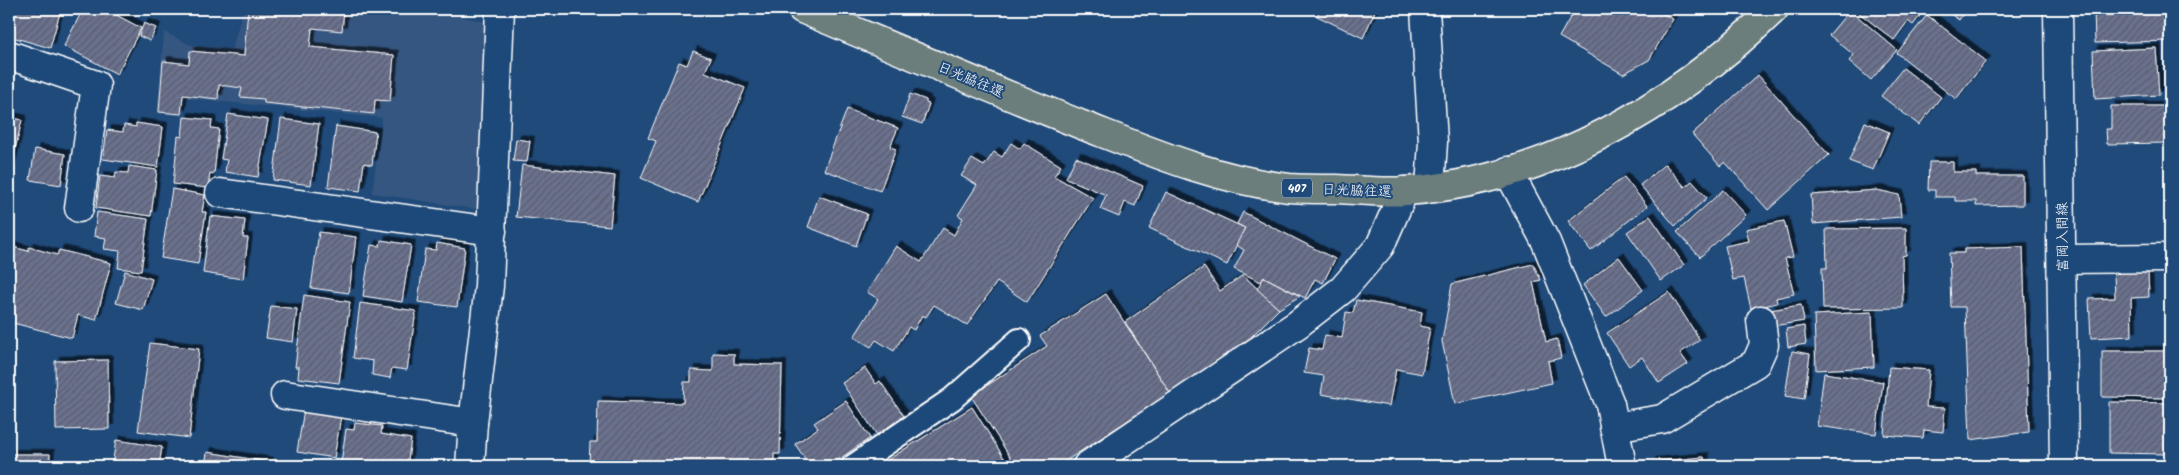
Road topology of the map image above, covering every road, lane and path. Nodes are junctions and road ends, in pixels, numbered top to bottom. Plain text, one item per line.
1 (500, 9) edge
2 (802, 9) edge
3 (1424, 9) edge
4 (1774, 9) edge
5 (2058, 9) edge
6 (9, 55) edge
7 (1508, 172) junction
8 (1417, 190) junction
9 (220, 193) dead end
10 (79, 208) dead end
11 (492, 231) junction
12 (2170, 258) edge
13 (2062, 259) junction
14 (1760, 320) dead end
15 (1019, 340) dead end
16 (285, 395) dead end
17 (472, 424) junction
18 (1614, 427) junction
19 (470, 466) edge
20 (853, 466) edge
21 (1088, 466) edge
22 (1622, 466) edge
23 (2064, 466) edge

1 - 11 street
2 - 8 highway, 日光脇往還 / 407
3 - 8 street
4 - 7 highway, 日光脇往還 / 407
5 - 13 street, 富岡入間線
6 - 10 street
7 - 8 highway, 日光脇往還 / 407
7 - 18 street
8 - 21 street
9 - 11 street
11 - 17 street
12 - 13 street
13 - 23 street, 富岡入間線
14 - 18 street
15 - 20 lane
16 - 17 street
17 - 19 street
18 - 22 street

